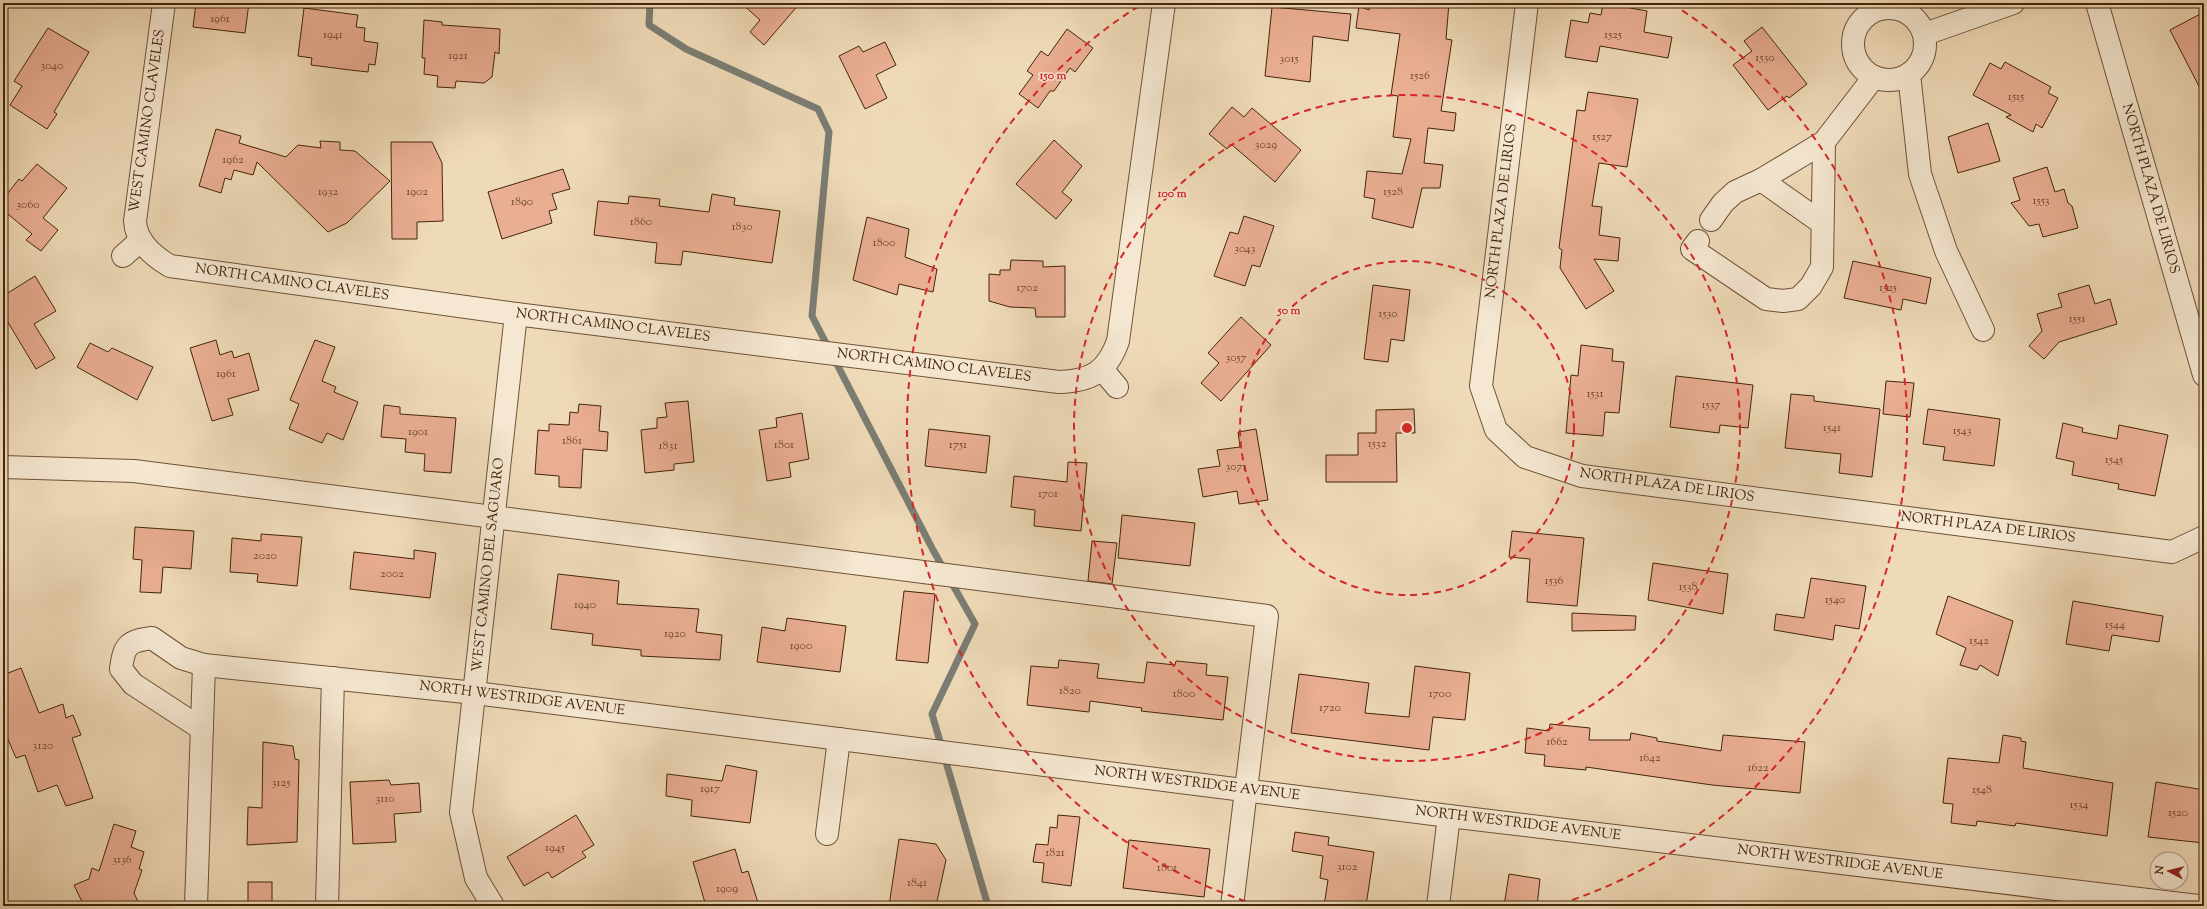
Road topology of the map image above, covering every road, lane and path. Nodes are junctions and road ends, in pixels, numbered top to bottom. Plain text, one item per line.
1 (164, 3) edge
2 (1164, 3) edge
3 (1526, 3) edge
4 (2013, 3) edge
5 (2097, 3) edge
6 (1924, 34) junction
7 (1909, 74) junction
8 (1874, 77) junction
9 (1824, 142) junction
10 (1761, 180) junction
11 (1711, 220) dead end
12 (1822, 223) junction
13 (141, 239) junction
14 (1698, 241) dead end
15 (123, 256) dead end
16 (516, 314) junction
17 (1983, 330) dead end
18 (1100, 371) junction
19 (2204, 375) edge
20 (1117, 387) dead end
21 (3, 467) edge
22 (494, 517) junction
23 (2202, 540) edge
24 (204, 665) junction
25 (333, 678) junction
26 (475, 692) junction
27 (202, 729) junction
28 (839, 739) junction
29 (1246, 790) junction
30 (1449, 816) junction
31 (827, 834) dead end
32 (196, 906) edge
33 (327, 906) edge
34 (493, 906) edge
35 (1232, 906) edge
36 (1438, 906) edge
37 (2198, 906) edge

1 - 13 street, WEST CAMINO CLAVELES
2 - 18 street
3 - 23 street, NORTH PLAZA DE LIRIOS
4 - 6 street
5 - 19 street, NORTH PLAZA DE LIRIOS
6 - 7 street
6 - 8 street
7 - 8 street
7 - 17 street
8 - 9 street
9 - 10 street
9 - 12 street
10 - 11 street
10 - 12 street
12 - 14 street
13 - 15 street
13 - 16 street, NORTH CAMINO CLAVELES
16 - 18 street, NORTH CAMINO CLAVELES
16 - 22 street, WEST CAMINO DEL SAGUARO
18 - 20 street
21 - 22 street
22 - 26 street, WEST CAMINO DEL SAGUARO
22 - 29 street
24 - 25 street, NORTH WESTRIDGE AVENUE
24 - 27 street
24 - 27 street, NORTH WESTRIDGE AVENUE
25 - 26 street, NORTH WESTRIDGE AVENUE
25 - 33 street
26 - 28 street, NORTH WESTRIDGE AVENUE
26 - 34 street, WEST CAMINO DEL SAGUARO
27 - 32 street
28 - 29 street, NORTH WESTRIDGE AVENUE
28 - 31 street
29 - 30 street, NORTH WESTRIDGE AVENUE
29 - 35 street
30 - 36 street
30 - 37 street, NORTH WESTRIDGE AVENUE

